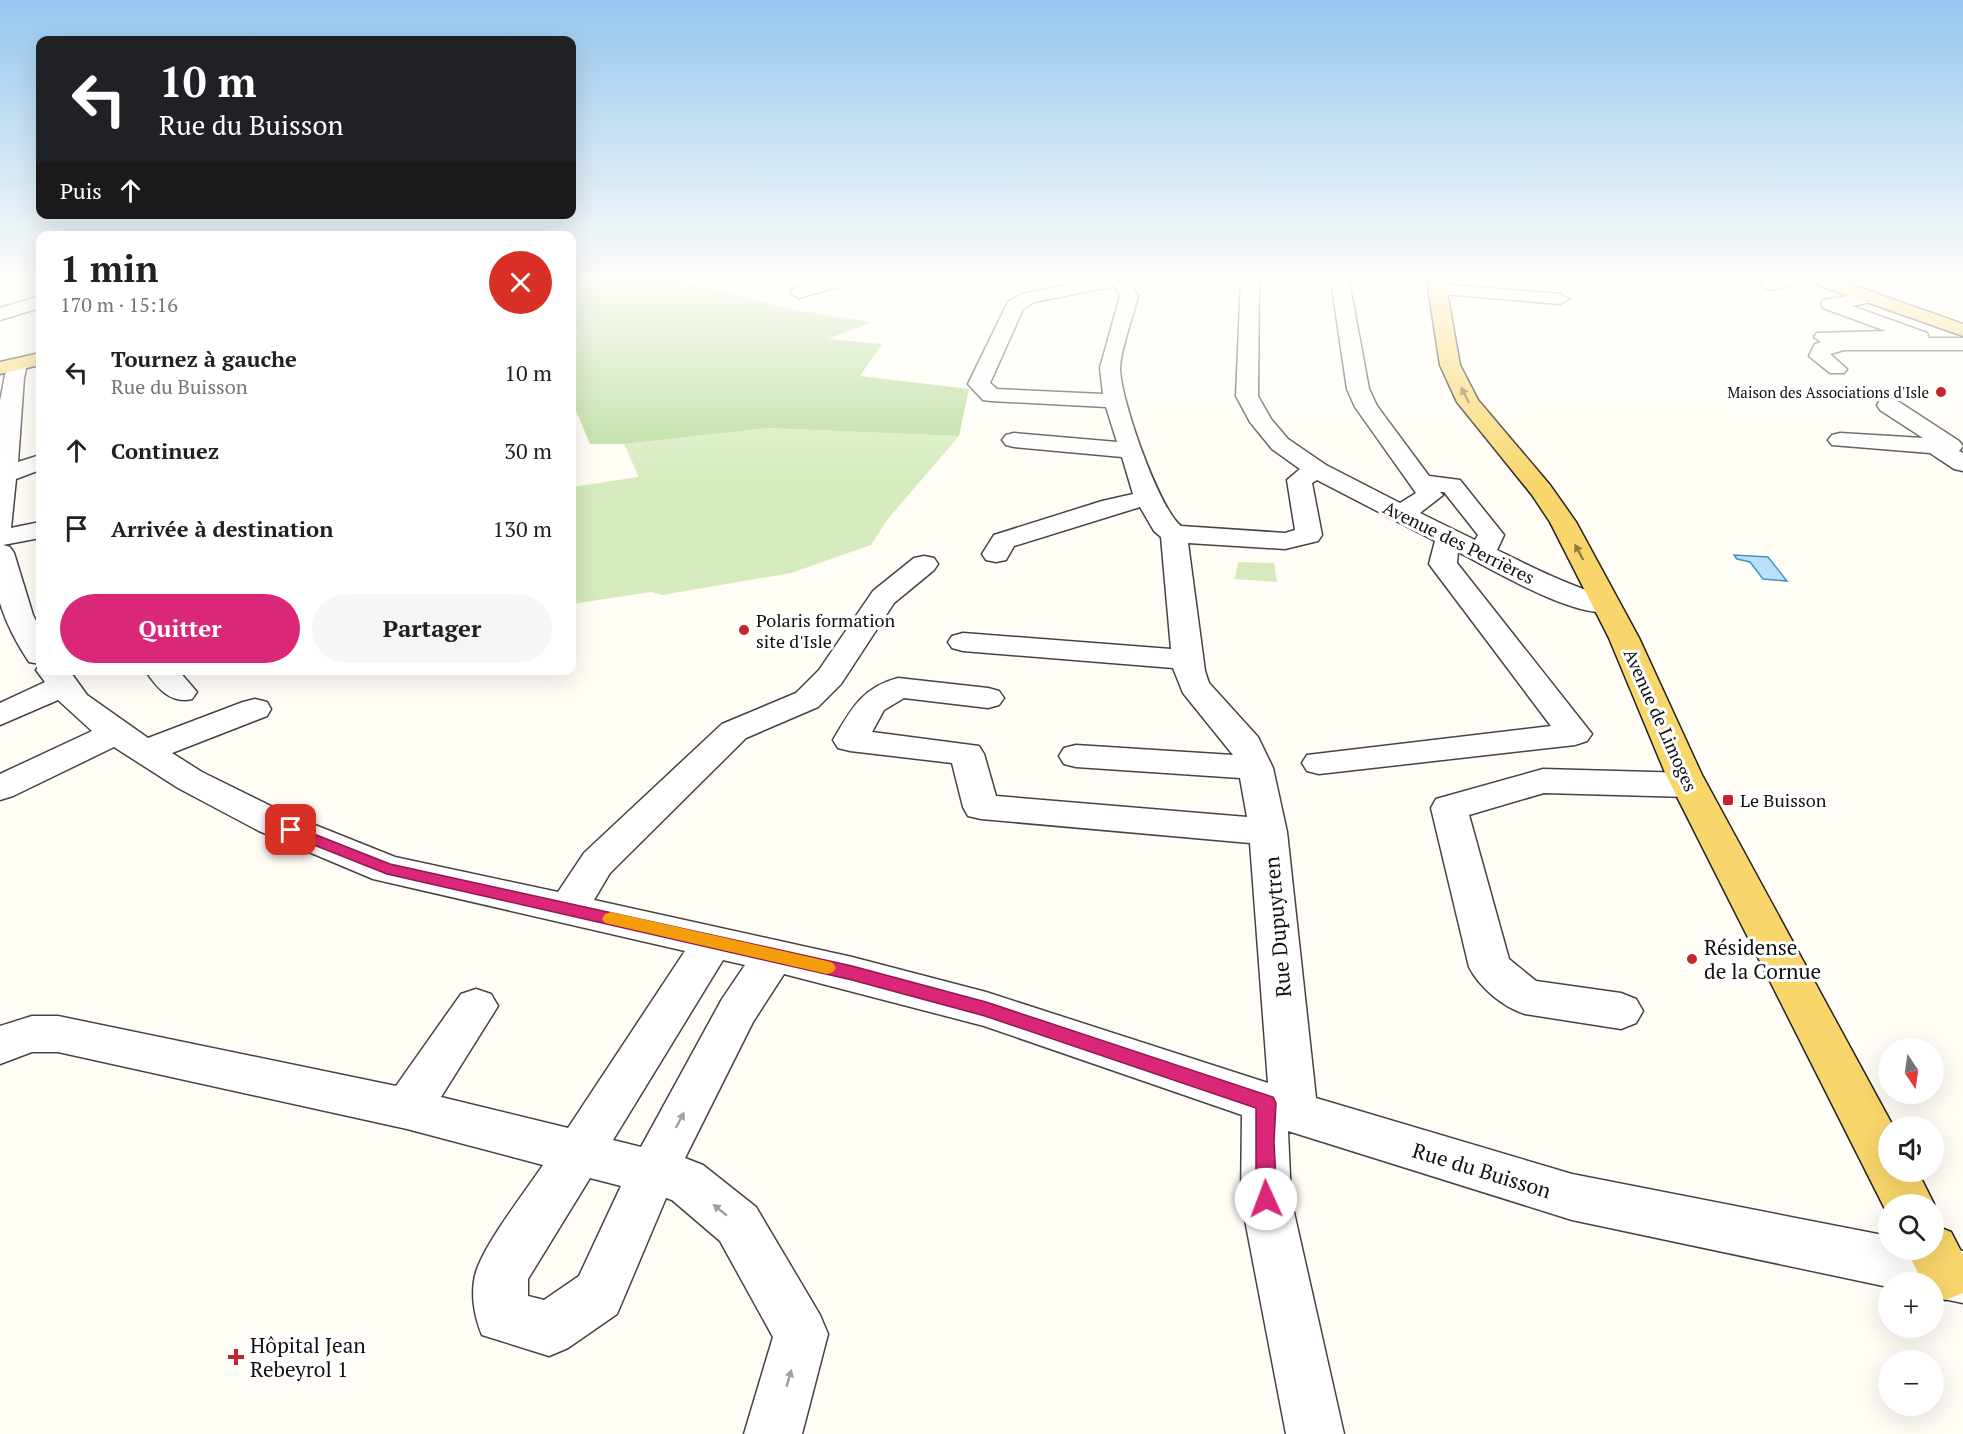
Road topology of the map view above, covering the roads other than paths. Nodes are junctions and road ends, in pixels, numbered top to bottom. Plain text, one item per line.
1 (996, 348) edge
2 (1115, 348) edge
3 (1248, 348) edge
4 (1351, 348) edge
5 (1447, 348) edge
6 (1822, 348) edge
7 (1928, 348) edge
8 (36, 360) edge
9 (1963, 363) edge
10 (9, 366) edge
11 (1838, 369) dead end
12 (1115, 401) junction
13 (1888, 405) dead end
14 (1014, 440) dead end
15 (1840, 440) dead end
16 (4, 446) edge
17 (1133, 451) junction
18 (1963, 453) edge
19 (36, 463) edge
20 (1963, 464) edge
21 (1317, 470) junction
22 (6, 474) junction
23 (1421, 483) junction
24 (1147, 498) junction
25 (1401, 514) junction
26 (0, 515) edge
27 (36, 531) edge
28 (1174, 534) junction
29 (0, 538) edge
30 (1465, 545) junction
31 (0, 553) edge
32 (996, 554) dead end
33 (924, 564) dead end
34 (1605, 605) junction
35 (963, 642) dead end
36 (36, 643) edge
37 (1188, 660) junction
38 (36, 671) edge
39 (57, 675) edge
40 (988, 698) dead end
41 (9, 704) edge
42 (255, 709) dead end
43 (130, 743) junction
44 (1076, 756) dead end
45 (1251, 756) junction
46 (1319, 762) dead end
47 (1689, 785) junction
48 (0, 788) edge
49 (1268, 832) junction
50 (568, 909) junction
51 (713, 942) junction
52 (774, 955) junction
53 (476, 1006) dead end
54 (1621, 1011) dead end
55 (0, 1045) edge
56 (1280, 1108) junction
57 (407, 1109) junction
58 (1878, 1146) edge
59 (579, 1153) junction
60 (653, 1172) junction
61 (1951, 1276) edge
62 (773, 1434) edge
63 (1315, 1434) edge

1 - 12 street
2 - 12 street
3 - 21 street, Avenue des Perrières
4 - 23 street
34 -> 5 main road, Avenue de Limoges
6 - 11 street
7 - 9 street
8 - 10 main road
10 - 16 street
12 - 17 street
13 - 18 street
14 - 17 street
15 - 20 street
16 - 22 street
17 - 24 street
19 - 22 street
21 - 25 street, Avenue des Perrières
21 - 28 street
22 - 26 street
23 - 25 street
23 - 30 street
24 - 28 street
24 - 32 street
25 - 30 street, Avenue des Perrières
27 - 29 street
28 - 37 street
30 - 34 street, Avenue des Perrières
30 - 46 street
31 - 36 street, Rue du Buisson
33 - 50 street
34 - 47 main road, Avenue de Limoges
35 - 37 street
37 - 45 street
38 - 41 street
39 - 43 street, Rue du Buisson
40 - 49 street
42 - 43 street
43 - 48 street
43 - 50 street, Rue du Buisson
44 - 45 street
45 - 49 street, Rue Dupuytren
47 - 54 street
47 - 58 main road, Avenue de Limoges
49 - 56 street, Rue Dupuytren
50 - 51 street, Rue du Buisson
51 - 52 street, Rue du Buisson
51 - 59 street
52 - 56 street, Rue du Buisson
60 -> 52 street
53 - 57 street
55 - 57 street
56 - 61 street, Rue du Buisson
56 - 63 street, Rue Dupuytren
57 - 59 street
59 - 60 street
59 - 60 street
62 -> 60 street

